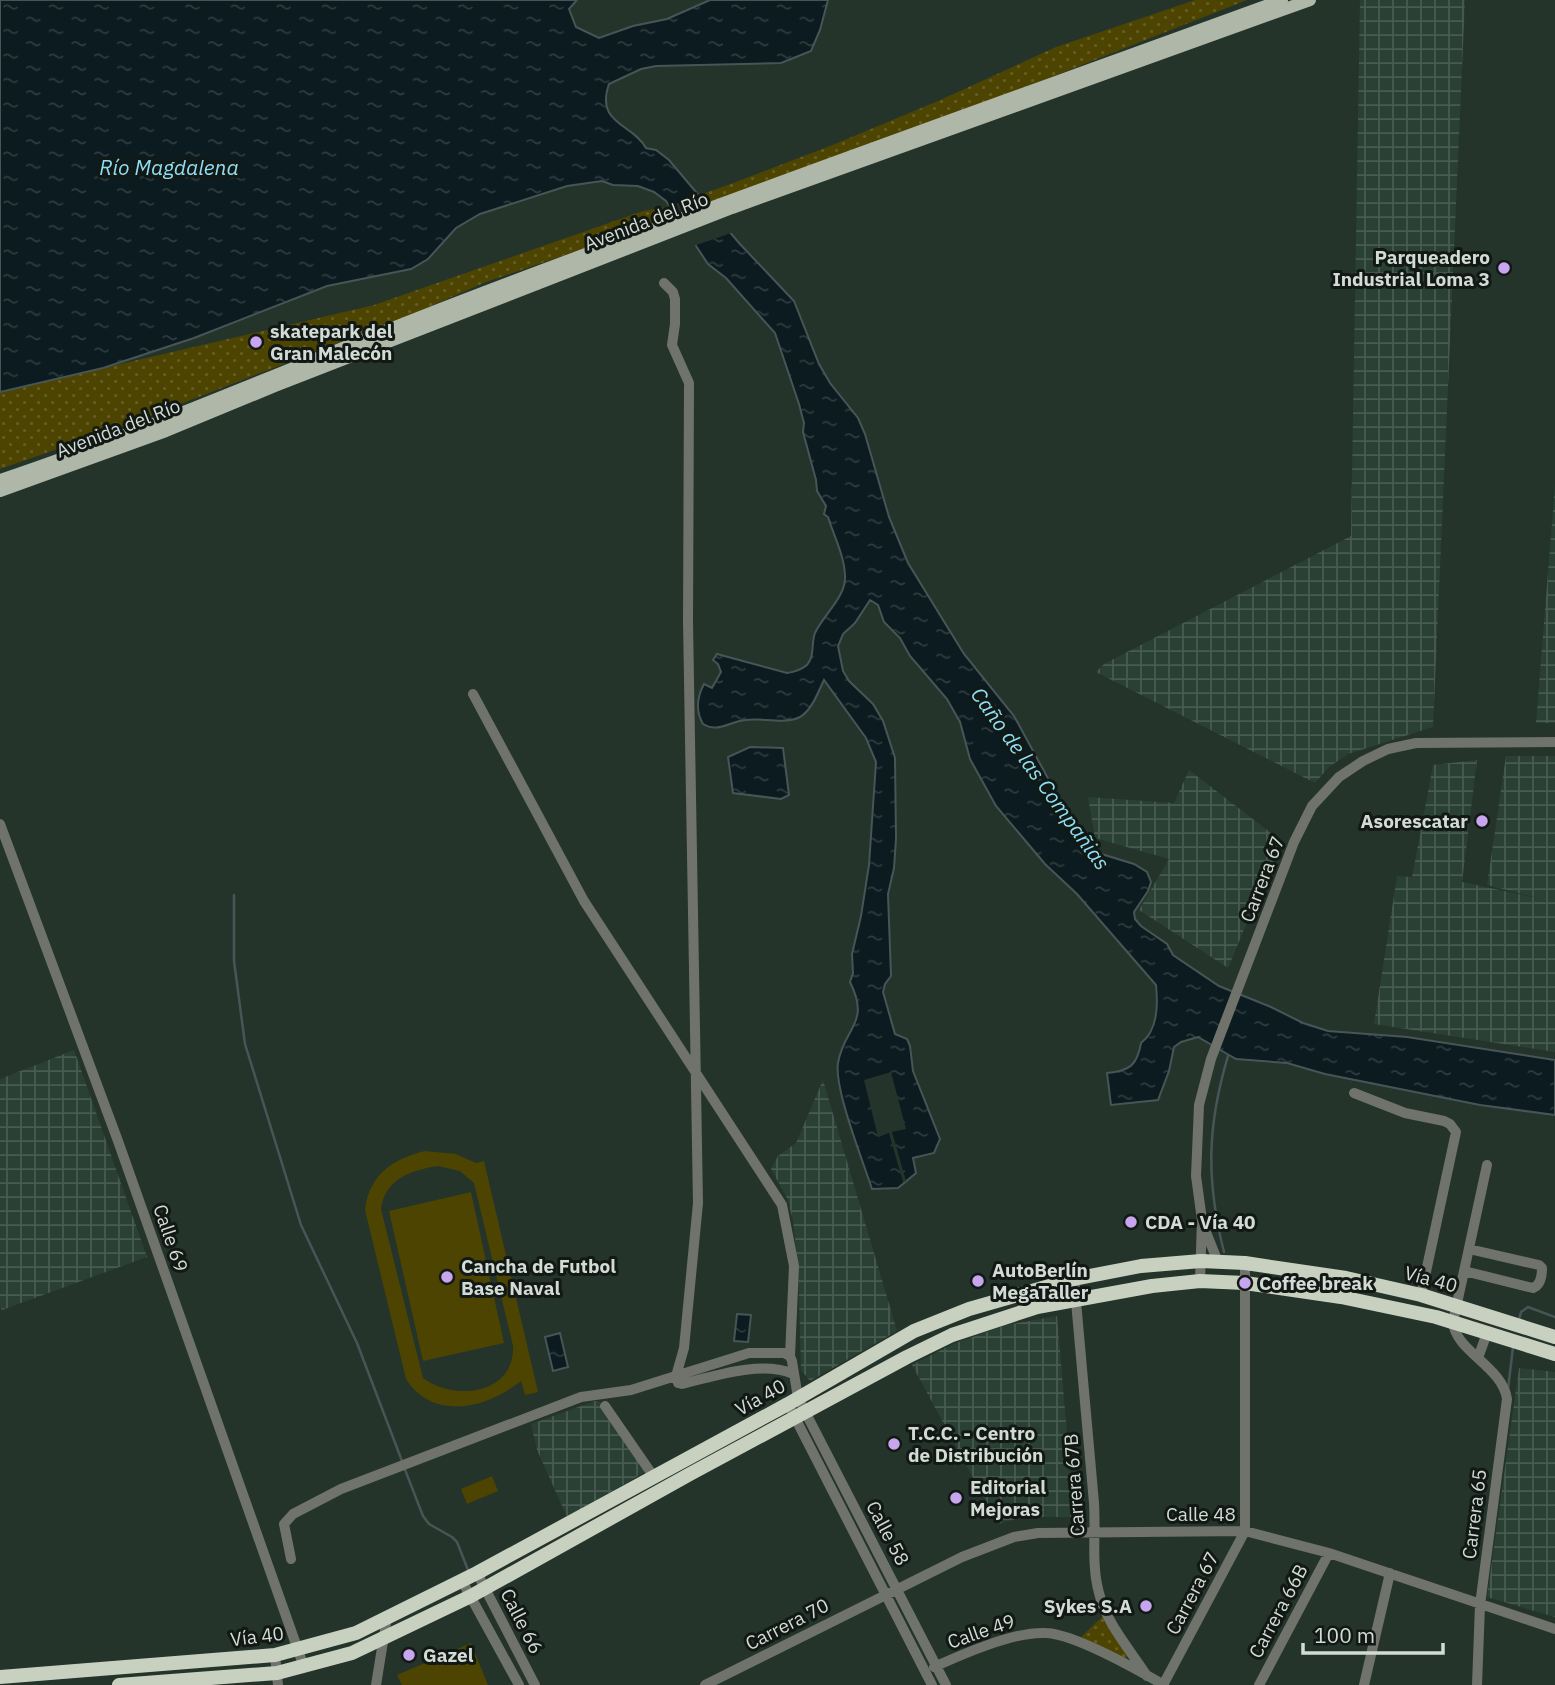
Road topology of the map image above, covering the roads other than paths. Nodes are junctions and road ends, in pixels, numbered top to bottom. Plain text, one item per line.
1 (1282, 0) edge
2 (1310, 0) edge
3 (731, 204) junction
4 (672, 226) junction
5 (664, 283) dead end
6 (0, 480) edge
7 (0, 491) edge
8 (473, 694) dead end
9 (1555, 741) edge
10 (0, 824) edge
11 (697, 1075) junction
12 (1354, 1093) dead end
13 (1486, 1165) dead end
14 (1202, 1220) junction
15 (1469, 1249) junction
16 (1201, 1262) junction
17 (1218, 1262) junction
18 (1245, 1263) junction
19 (1464, 1271) junction
20 (1074, 1279) junction
21 (1200, 1281) junction
22 (1245, 1283) junction
23 (1421, 1295) junction
24 (1076, 1299) junction
25 (1457, 1305) junction
26 (1453, 1322) junction
27 (1489, 1334) junction
28 (1555, 1337) edge
29 (1555, 1354) edge
30 (790, 1356) junction
31 (1478, 1358) junction
32 (793, 1374) junction
33 (676, 1376) junction
34 (793, 1401) junction
35 (605, 1406) dead end
36 (800, 1415) junction
37 (654, 1477) junction
38 (1096, 1531) junction
39 (1245, 1531) junction
40 (1329, 1553) junction
41 (291, 1559) dead end
42 (477, 1573) junction
43 (1390, 1573) junction
44 (462, 1581) junction
45 (485, 1588) junction
46 (897, 1588) junction
47 (886, 1593) junction
48 (471, 1596) junction
49 (1480, 1605) junction
50 (387, 1617) junction
51 (1555, 1629) edge
52 (384, 1637) junction
53 (298, 1650) junction
54 (275, 1655) junction
55 (937, 1665) junction
56 (304, 1667) junction
57 (925, 1671) junction
58 (1147, 1676) junction
59 (0, 1677) edge
60 (277, 1679) edge
61 (119, 1685) edge
62 (376, 1685) edge
63 (519, 1685) edge
64 (535, 1685) edge
65 (705, 1685) edge
66 (932, 1685) edge
67 (946, 1685) edge
68 (1163, 1685) edge
69 (1259, 1685) edge
70 (1364, 1685) edge
71 (1477, 1685) edge

1 - 3 main road, Avenida del Río
2 - 3 main road, Avenida del Río
3 - 4 main road, Avenida del Río
4 - 6 main road, Avenida del Río
4 - 7 main road, Avenida del Río
5 - 11 street
8 - 11 street, Calle 58
9 - 14 street, Carrera 67
10 - 53 street, Calle 69
11 - 30 street, Calle 58
11 - 33 street
12 - 23 street
13 - 15 street
14 - 16 street, Carrera 67
14 - 17 street, Carrera 67
15 - 19 street
15 - 19 street
16 - 17 highway, Vía 40
16 - 20 highway, Vía 40
16 - 21 street, Carrera 67
17 - 18 highway, Vía 40
18 - 22 street, Carrera 67
18 - 23 highway, Vía 40
19 - 25 street
20 - 24 street, Carrera 67B
20 - 34 highway, Vía 40
21 - 22 highway, Vía 40
21 - 24 highway, Vía 40
22 - 26 highway, Vía 40
22 - 39 street, Carrera 67
23 - 25 highway, Vía 40
24 - 36 highway, Vía 40
24 - 38 street, Carrera 67B
25 - 26 street
25 - 28 highway, Vía 40
26 - 27 highway, Vía 40
26 - 31 street, Carrera 65
27 - 29 highway, Vía 40
27 - 31 street
30 - 32 street, Calle 58
30 - 33 street
31 - 49 street, Carrera 65
32 - 33 street
32 - 34 street, Calle 58
33 - 41 street
34 - 36 street, Calle 58
34 - 37 highway, Vía 40
35 - 37 street
36 - 45 highway, Vía 40
36 - 46 street, Calle 58
36 - 47 street, Calle 58
37 - 42 highway, Vía 40
38 - 39 street, Calle 48
38 - 46 street, Calle 48
38 - 58 street, Carrera 67B
39 - 40 street, Calle 48
39 - 68 street, Carrera 67
40 - 43 street, Calle 48
40 - 69 street, Carrera 66B
42 - 44 highway, Vía 40
42 - 45 street, Calle 66
43 - 49 street, Calle 48
43 - 70 street
44 - 48 street, Calle 66
44 - 50 highway, Vía 40
45 - 48 highway, Vía 40
45 - 64 street, Calle 66
46 - 47 street, Calle 48
46 - 55 street, Calle 58
47 - 57 street, Calle 58
47 - 65 street, Carrera 70
48 - 52 highway, Vía 40
48 - 63 street, Calle 66
49 - 51 street, Calle 48
49 - 71 street, Carrera 65
50 - 52 street
50 - 53 highway, Vía 40
52 - 56 highway, Vía 40
52 - 62 street
53 - 54 highway, Vía 40
53 - 56 street, Calle 69
54 - 59 highway, Vía 40
54 - 60 street
55 - 57 street, Calle 49
55 - 58 street, Calle 49
55 - 67 street, Calle 58
56 - 60 highway, Vía 40
57 - 66 street, Calle 58
58 - 68 street, Calle 49
60 - 61 highway, Vía 40

